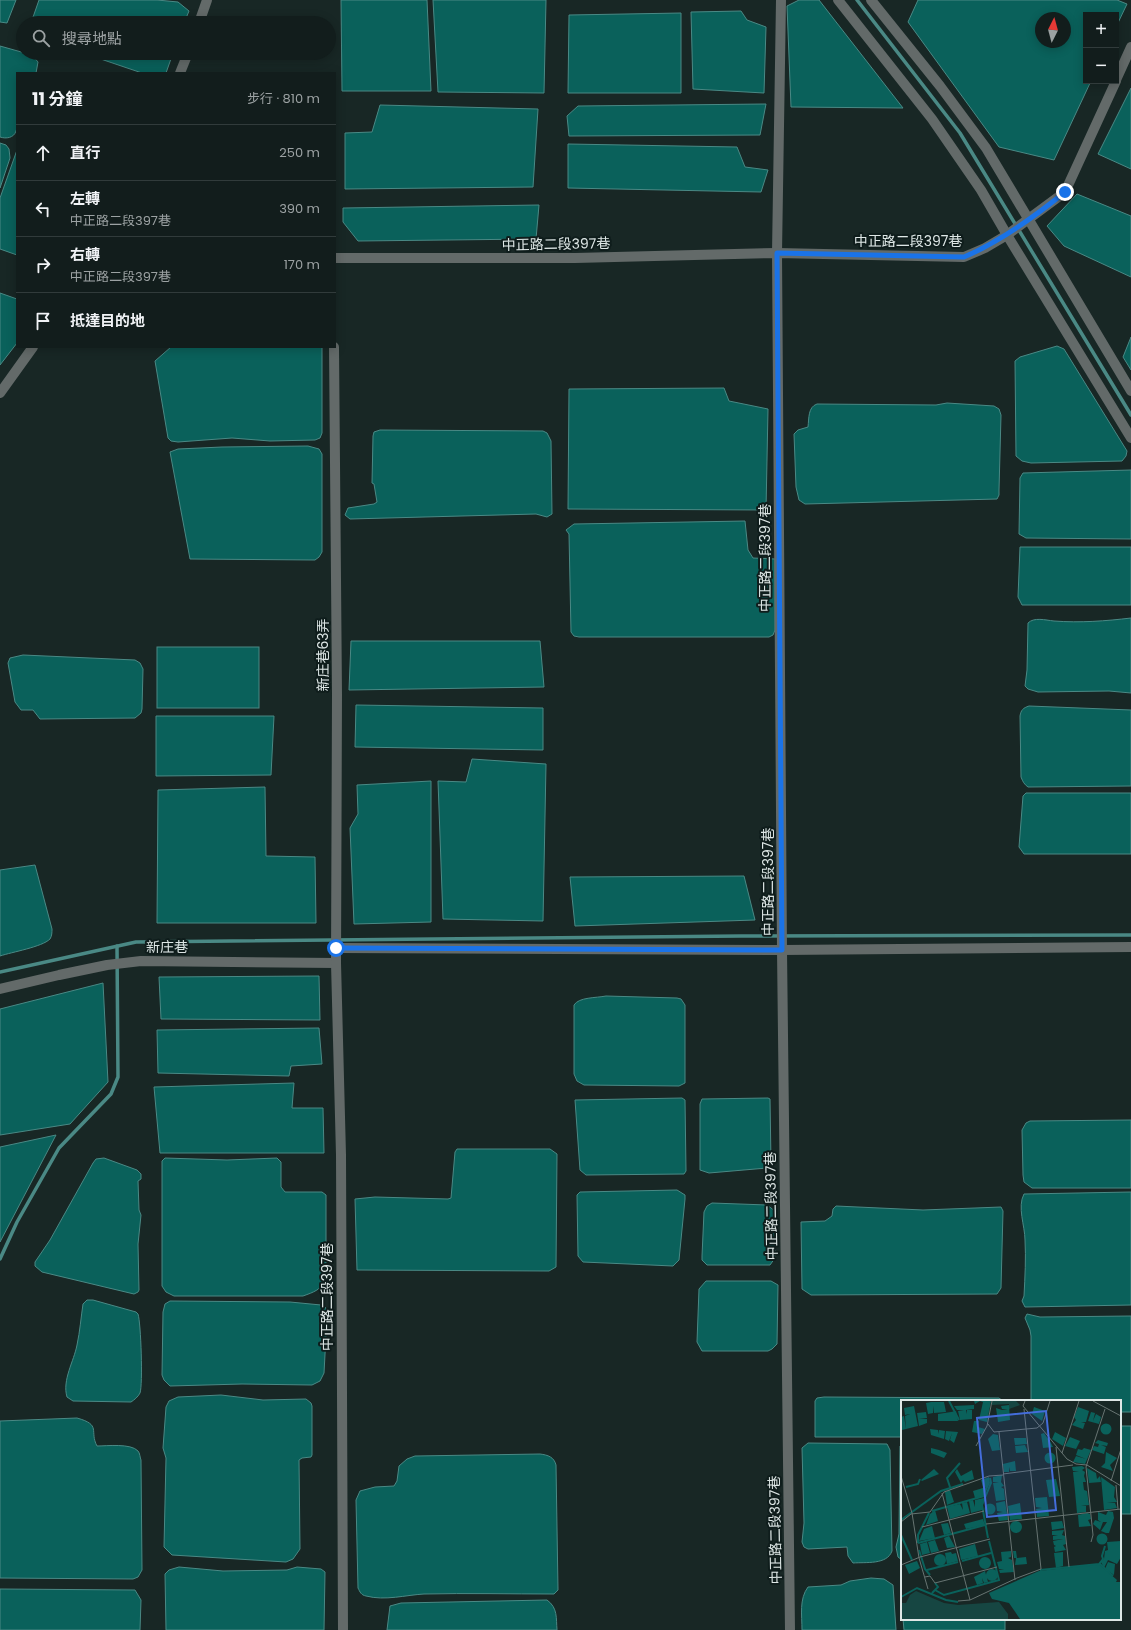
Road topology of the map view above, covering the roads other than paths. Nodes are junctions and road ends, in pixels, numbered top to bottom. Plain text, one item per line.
1 (207, 0) edge
2 (781, 0) edge
3 (838, 0) edge
4 (871, 0) edge
5 (201, 16) edge
6 (1131, 47) edge
7 (185, 60) edge
8 (180, 72) edge
9 (1119, 74) edge
10 (1115, 84) edge
11 (1029, 220) junction
12 (1007, 235) junction
13 (777, 253) junction
14 (336, 258) edge
15 (32, 348) edge
16 (334, 348) edge
17 (1131, 391) edge
18 (0, 393) edge
19 (1131, 438) edge
20 (1131, 947) edge
21 (336, 948) junction
22 (782, 950) junction
23 (336, 964) junction
24 (0, 988) edge
25 (343, 1630) edge
26 (790, 1630) edge

1 - 5 street
2 - 13 street, 中正路二段397巷
3 - 12 street
4 - 11 street
6 - 9 street, 中正路二段397巷
7 - 8 street
10 - 11 street, 中正路二段397巷
11 - 12 street, 中正路二段397巷
11 - 17 street
12 - 13 street, 中正路二段397巷
12 - 19 street
13 - 14 street, 中正路二段397巷
13 - 22 street, 中正路二段397巷
15 - 18 street
16 - 21 street, 新庄巷63弄
20 - 22 street
21 - 22 street
21 - 23 street, 新庄巷63弄
22 - 26 street, 中正路二段397巷
23 - 24 street, 新庄巷
23 - 25 street, 中正路二段397巷

